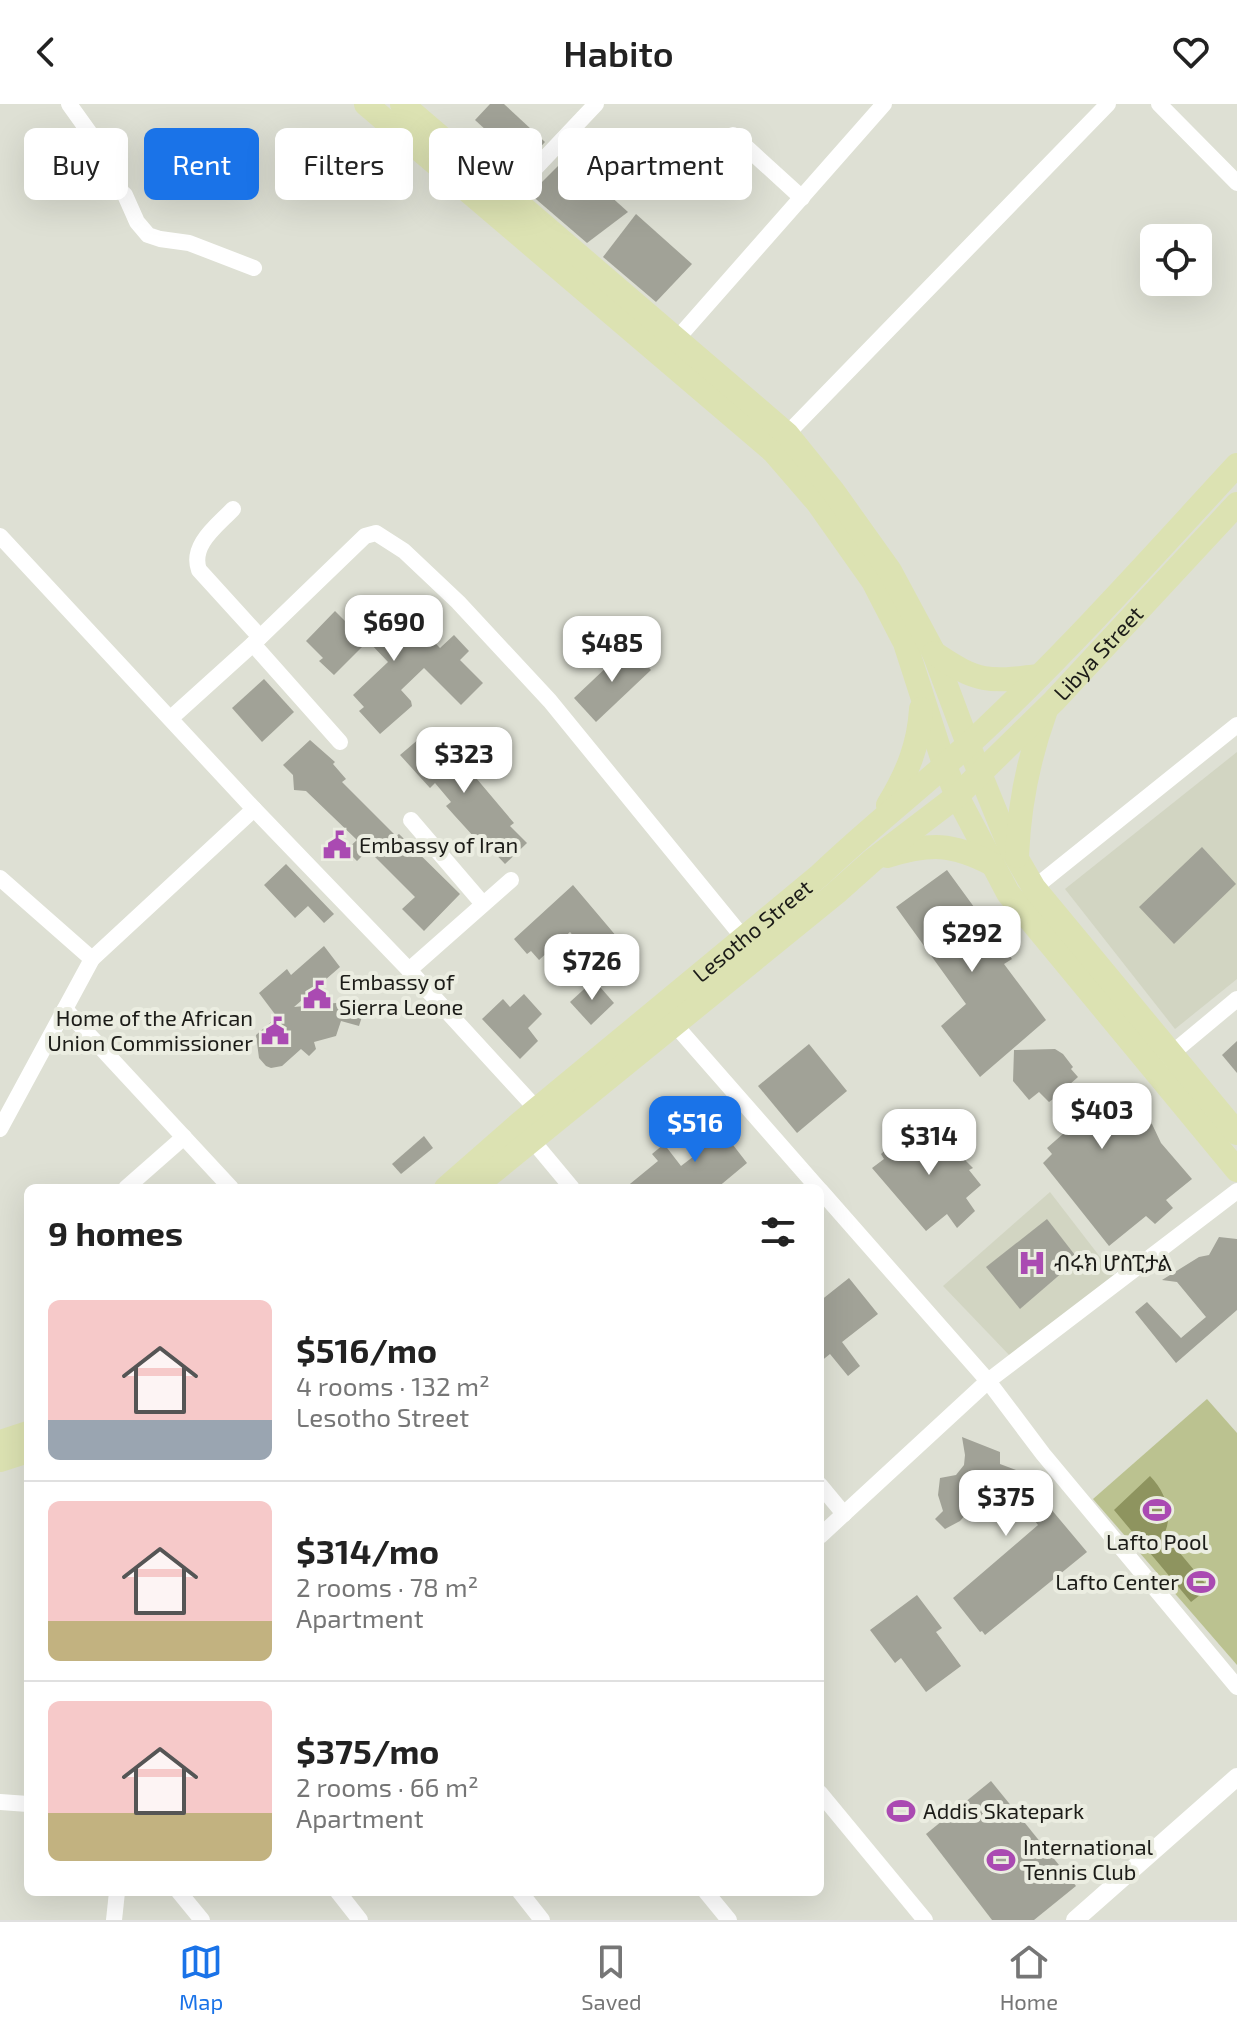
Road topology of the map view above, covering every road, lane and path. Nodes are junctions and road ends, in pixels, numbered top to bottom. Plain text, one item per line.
1 (69, 104) edge
2 (402, 104) edge
3 (596, 104) edge
4 (884, 104) edge
5 (1108, 104) edge
6 (1159, 104) edge
7 (371, 106) edge
8 (430, 128) edge
9 (752, 152) edge
10 (542, 161) edge
11 (1237, 183) edge
12 (802, 198) junction
13 (516, 200) edge
14 (254, 268) dead end
15 (676, 340) junction
16 (787, 434) junction
17 (1237, 465) edge
18 (1237, 504) edge
19 (233, 509) dead end
20 (0, 536) edge
21 (256, 640) junction
22 (934, 653) junction
23 (1039, 676) junction
24 (922, 694) junction
25 (1047, 708) junction
26 (171, 718) junction
27 (1237, 725) edge
28 (975, 738) junction
29 (340, 742) dead end
30 (944, 764) junction
31 (981, 772) junction
32 (957, 796) junction
33 (254, 809) junction
34 (411, 820) dead end
35 (877, 822) junction
36 (1017, 859) junction
37 (873, 860) junction
38 (992, 864) junction
39 (0, 878) edge
40 (511, 880) dead end
41 (1034, 888) junction
42 (483, 904) junction
43 (751, 947) junction
44 (92, 959) junction
45 (409, 970) junction
46 (1237, 999) edge
47 (65, 1009) junction
48 (667, 1015) junction
49 (1162, 1062) junction
50 (534, 1124) junction
51 (0, 1129) edge
52 (1237, 1133) edge
53 (184, 1137) junction
54 (1237, 1170) edge
55 (131, 1184) edge
56 (227, 1184) edge
57 (452, 1184) edge
58 (477, 1184) edge
59 (570, 1184) edge
60 (815, 1184) edge
61 (1237, 1191) edge
62 (824, 1195) edge
63 (988, 1381) junction
64 (24, 1434) edge
65 (0, 1442) edge
66 (24, 1452) edge
67 (0, 1460) edge
68 (824, 1490) edge
69 (844, 1514) junction
70 (824, 1532) edge
71 (1237, 1687) edge
72 (1237, 1777) edge
73 (824, 1798) edge
74 (0, 1802) edge
75 (24, 1804) edge
76 (117, 1896) edge
77 (182, 1896) edge
78 (341, 1896) edge
79 (523, 1896) edge
80 (708, 1896) edge
81 (721, 1917) edge
82 (114, 1920) edge
83 (202, 1920) edge
84 (360, 1920) edge
85 (542, 1920) edge
86 (925, 1920) edge
87 (1075, 1920) edge

1 - 14 street
2 - 8 main road
3 - 10 street
4 - 12 street
5 - 16 street
6 - 11 street
7 - 24 main road
9 - 12 street
12 - 15 street
13 - 15 main road
15 - 16 main road
16 - 22 main road
17 - 23 main road, Libya Street
18 - 25 main road, Libya Street
19 - 21 street
20 - 26 street
21 - 26 street
21 - 29 street
21 - 43 street
22 - 23 main road
22 - 28 main road
23 - 28 main road, Libya Street
24 - 30 main road
24 - 35 main road
25 - 31 main road, Libya Street
25 - 36 main road
26 - 33 street
27 - 41 street
28 - 30 main road, Lesotho Street
28 - 31 main road
30 - 32 main road
30 - 35 main road, Lesotho Street
31 - 32 main road, Libya Street
31 - 36 main road
32 - 37 main road, Lesotho Street
32 - 38 main road
33 - 44 street
33 - 45 street
34 - 42 street
35 - 43 main road, Lesotho Street
36 - 41 main road
37 - 38 main road
37 - 43 main road, Lesotho Street
38 - 49 main road
39 - 44 street
40 - 42 street
41 - 49 main road
42 - 45 street
43 - 48 main road, Lesotho Street
44 - 47 street
45 - 50 street
46 - 49 street
47 - 51 street
47 - 53 street
48 - 50 main road, Lesotho Street
48 - 60 street
49 - 52 main road
49 - 54 main road
50 - 57 main road, Lesotho Street
50 - 58 main road, Lesotho Street
50 - 59 street
53 - 55 street
53 - 56 street
61 - 63 street
62 - 63 street
63 - 69 street
63 - 71 street
64 - 65 main road
66 - 67 main road
68 - 69 street
69 - 70 street
72 - 87 street
73 - 86 street
74 - 75 street
76 - 82 street
77 - 83 street
78 - 84 street
79 - 85 street
80 - 81 street

